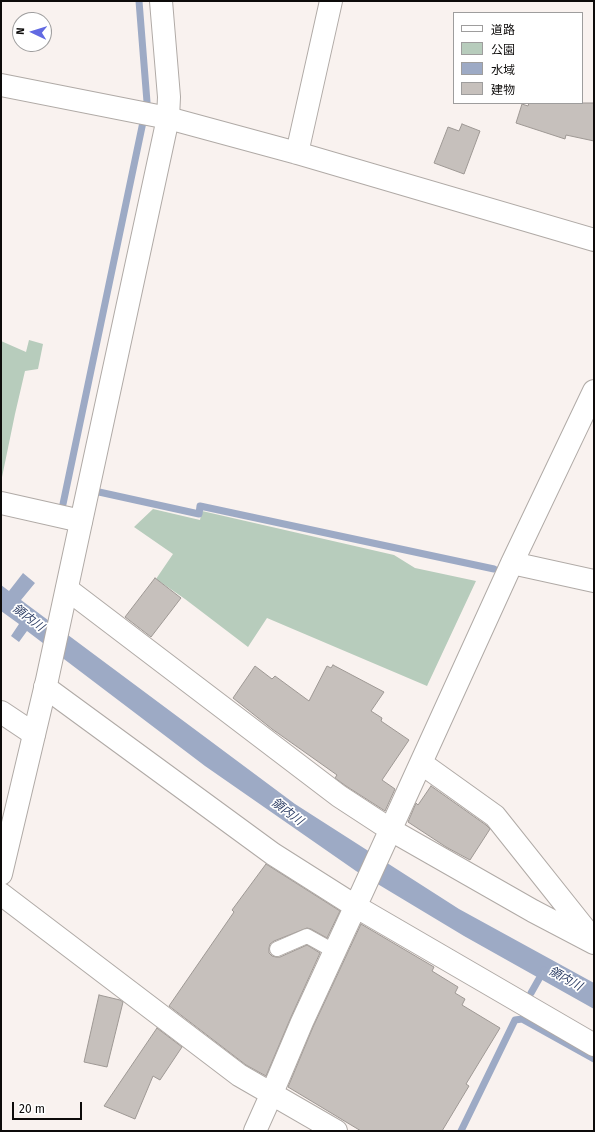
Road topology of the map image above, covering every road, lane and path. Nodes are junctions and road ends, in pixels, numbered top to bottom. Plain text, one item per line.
1 (161, 1) edge
2 (331, 1) edge
3 (1, 85) edge
4 (168, 118) junction
5 (297, 153) junction
6 (594, 240) edge
7 (594, 391) edge
8 (1, 503) edge
9 (81, 521) junction
10 (512, 563) junction
11 (594, 581) edge
12 (66, 593) junction
13 (46, 684) junction
14 (1, 712) edge
15 (34, 734) junction
16 (421, 763) junction
17 (388, 837) junction
18 (1, 874) edge
19 (1, 894) edge
20 (359, 898) junction
21 (594, 940) edge
22 (594, 943) edge
23 (277, 949) dead end
24 (334, 951) junction
25 (594, 1045) edge
26 (272, 1093) junction
27 (254, 1131) edge
28 (336, 1131) edge

1 - 4 street
2 - 5 street
3 - 4 street
4 - 5 street
4 - 9 street
5 - 6 street
7 - 10 street
8 - 9 street
9 - 12 street
10 - 11 street
10 - 16 street
12 - 13 street
12 - 17 street
13 - 15 street
13 - 20 street
14 - 15 street
15 - 18 street
16 - 17 street
16 - 21 street
17 - 20 street
17 - 22 street
19 - 26 street
20 - 24 street
20 - 25 street
23 - 24 lane
24 - 26 street
26 - 27 street
26 - 28 street

